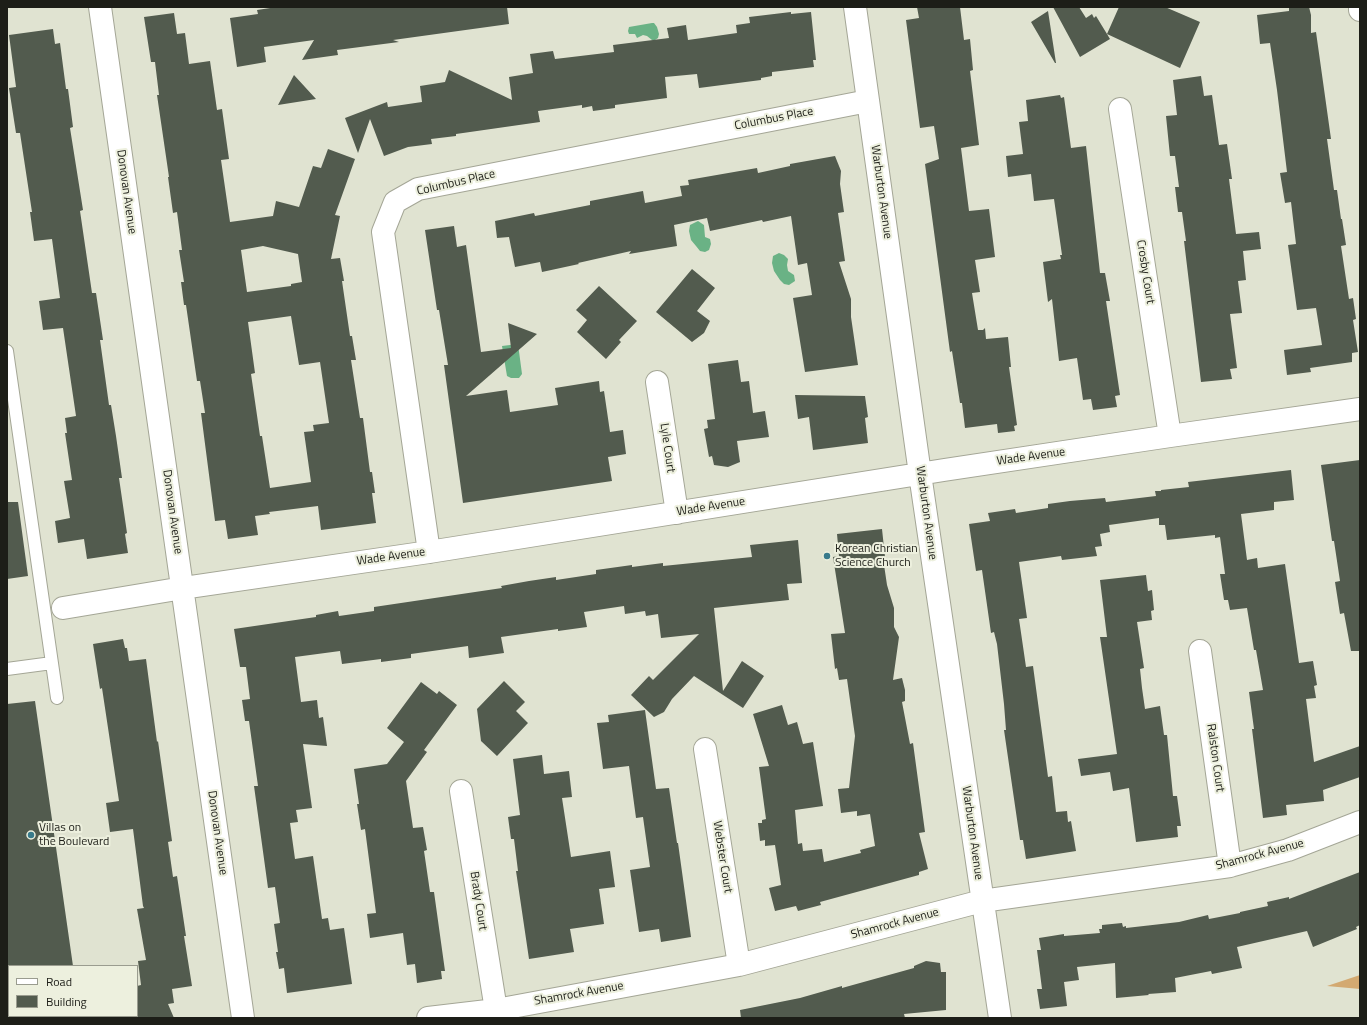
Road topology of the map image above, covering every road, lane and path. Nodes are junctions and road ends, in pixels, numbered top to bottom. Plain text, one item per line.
1 (100, 7) edge
2 (855, 7) edge
3 (868, 101) junction
4 (1120, 109) dead end
5 (7, 351) edge
6 (657, 382) dead end
7 (1360, 409) edge
8 (1170, 436) junction
9 (920, 474) junction
10 (677, 513) junction
11 (429, 552) junction
12 (183, 588) junction
13 (63, 608) dead end
14 (1200, 651) dead end
15 (52, 662) junction
16 (7, 669) edge
17 (57, 698) dead end
18 (705, 748) dead end
19 (461, 792) dead end
20 (1360, 822) edge
21 (1230, 866) junction
22 (982, 901) junction
23 (739, 965) junction
24 (496, 1010) junction
25 (243, 1018) edge
26 (428, 1018) edge
27 (1000, 1018) edge

1 - 12 street, Donovan Avenue
2 - 3 street, Warburton Avenue
3 - 9 street, Warburton Avenue
3 - 11 street, Columbus Place
4 - 8 street, Crosby Court
5 - 15 lane
6 - 10 street, Lyle Court
7 - 8 street, Wade Avenue
8 - 9 street, Wade Avenue
9 - 10 street, Wade Avenue
9 - 22 street, Warburton Avenue
10 - 11 street, Wade Avenue
11 - 12 street, Wade Avenue
12 - 13 street, Wade Avenue
12 - 25 street, Donovan Avenue
14 - 21 street, Ralston Court
15 - 16 lane
15 - 17 lane
18 - 23 street, Webster Court
19 - 24 street, Brady Court
20 - 21 street, Shamrock Avenue
21 - 22 street, Shamrock Avenue
22 - 23 street, Shamrock Avenue
22 - 27 street, Warburton Avenue
23 - 24 street, Shamrock Avenue
24 - 26 street, Shamrock Avenue

